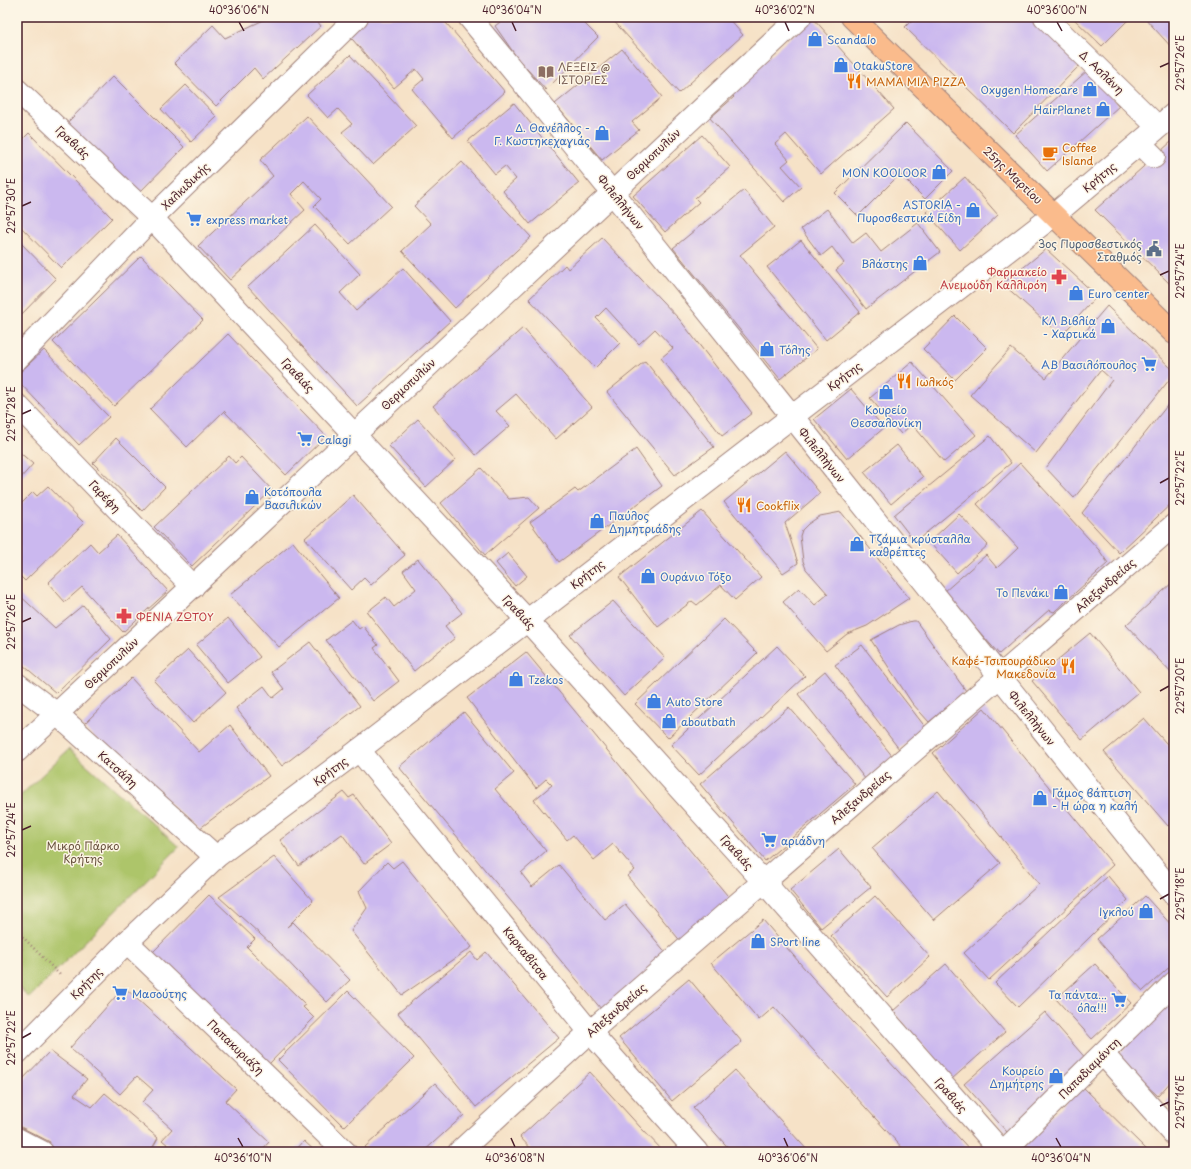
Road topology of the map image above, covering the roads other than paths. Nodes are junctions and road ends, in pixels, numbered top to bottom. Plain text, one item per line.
1 (357, 17) edge
2 (470, 17) edge
3 (800, 17) edge
4 (852, 17) edge
5 (1045, 17) edge
6 (17, 90) edge
7 (1166, 121) edge
8 (613, 192) junction
9 (1054, 215) junction
10 (152, 218) junction
11 (1174, 333) edge
12 (17, 359) edge
13 (17, 405) edge
14 (791, 416) junction
15 (354, 435) junction
16 (1174, 525) edge
17 (192, 587) junction
18 (527, 620) junction
19 (999, 677) junction
20 (17, 684) edge
21 (57, 714) junction
22 (359, 750) junction
23 (17, 752) edge
24 (216, 857) junction
25 (763, 881) junction
26 (1174, 894) edge
27 (127, 942) junction
28 (1174, 983) edge
29 (590, 1032) junction
30 (17, 1053) edge
31 (1103, 1054) junction
32 (1174, 1134) edge
33 (17, 1139) edge
34 (42, 1152) edge
35 (346, 1152) edge
36 (459, 1152) edge
37 (697, 1152) edge
38 (1003, 1152) edge

1 - 10 street, Χαλκιδικής
2 - 8 street, Φιλελλήνων
3 - 8 street, Θερμοπυλών
4 - 9 main road, 25ης Μαρτίου
5 - 7 street, Δ. Ασλάνη
6 - 10 street, Γραβιάς
7 - 9 street, Κρήτης
8 - 14 street, Φιλελλήνων
8 - 15 street, Θερμοπυλών
9 - 11 main road, 25ης Μαρτίου
9 - 14 street, Κρήτης
10 - 12 street, Χαλκιδικής
10 - 15 street, Γραβιάς
13 - 17 street, Γαρέφη
14 - 18 street, Κρήτης
14 - 19 street, Φιλελλήνων
15 - 17 street, Θερμοπυλών
15 - 18 street, Γραβιάς
16 - 19 street, Αλεξανδρείας
17 - 21 street, Θερμοπυλών
18 - 22 street, Κρήτης
18 - 25 street, Γραβιάς
19 - 25 street, Αλεξανδρείας
19 - 26 street, Φιλελλήνων
20 - 21 street, Κατσάλη
21 - 23 street, Θερμοπυλών
21 - 24 street, Κατσάλη
22 - 24 street, Κρήτης
22 - 29 street, Καρκαβίτσα
24 - 27 street, Κρήτης
25 - 29 street, Αλεξανδρείας
25 - 38 street, Γραβιάς
27 - 30 street, Κρήτης
27 - 35 street, Παπακυριάζη
28 - 31 street, Παπαδιαμάντη
29 - 36 street, Αλεξανδρείας
29 - 37 street, Καρκαβίτσα
31 - 32 street
31 - 38 street, Παπαδιαμάντη
33 - 34 street

